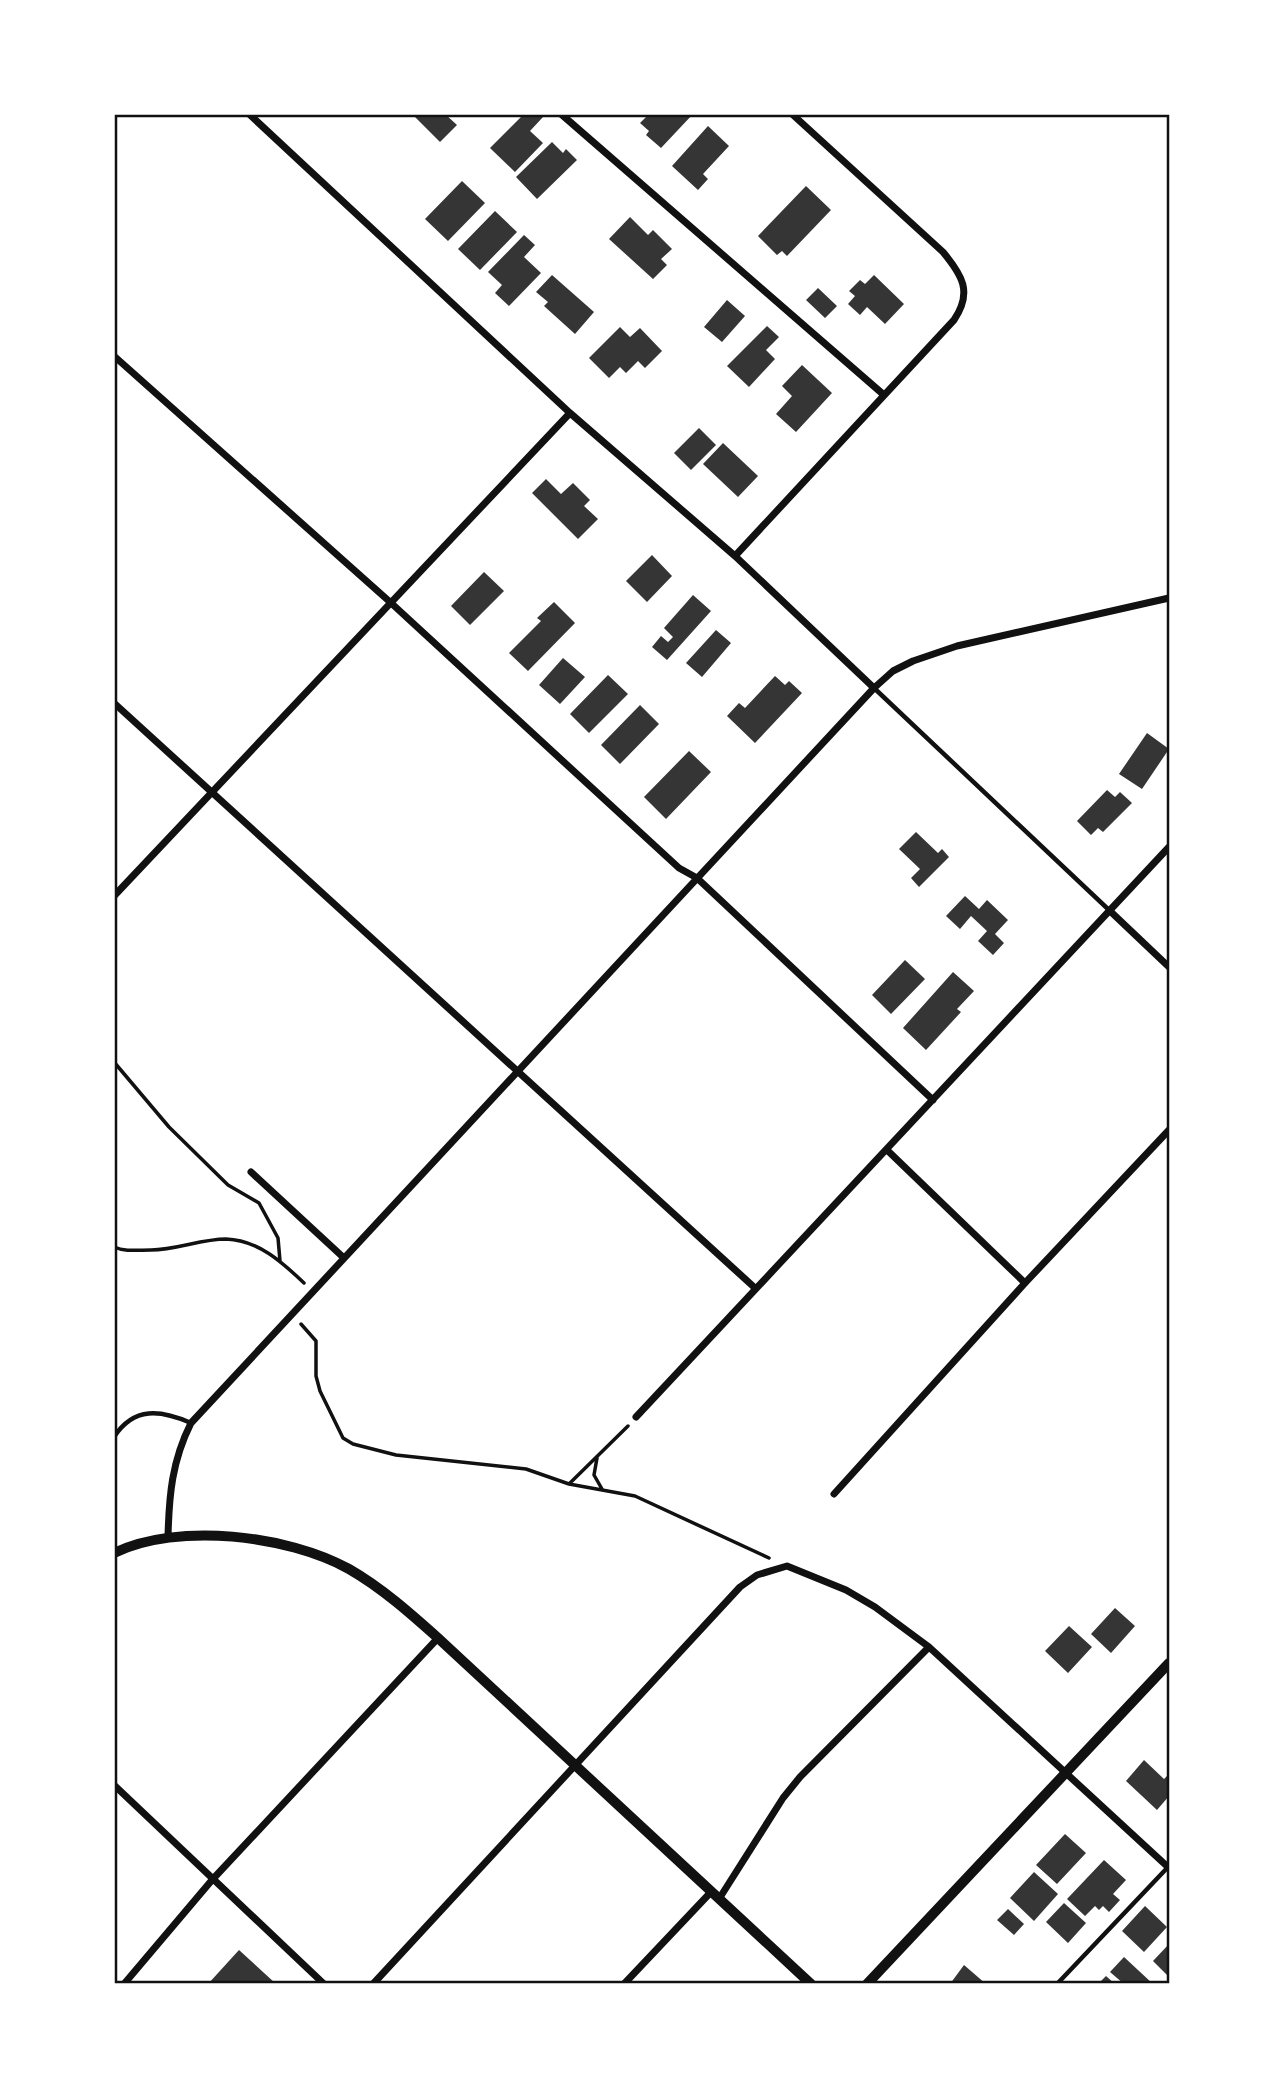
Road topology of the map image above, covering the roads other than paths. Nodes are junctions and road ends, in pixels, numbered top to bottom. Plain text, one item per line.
1 (249, 114) edge
2 (561, 114) edge
3 (792, 114) edge
4 (114, 356) edge
5 (884, 395) junction
6 (570, 414) junction
7 (735, 556) junction
8 (1169, 598) edge
9 (390, 602) junction
10 (874, 688) junction
11 (114, 703) edge
12 (209, 792) junction
13 (1169, 847) edge
14 (697, 878) junction
15 (114, 896) edge
16 (1110, 911) junction
17 (1169, 967) edge
18 (518, 1072) junction
19 (933, 1100) junction
20 (1169, 1130) edge
21 (887, 1150) junction
22 (251, 1172) dead end
23 (344, 1258) junction
24 (1025, 1283) junction
25 (755, 1288) junction
26 (636, 1417) road end
27 (191, 1423) junction
28 (114, 1437) edge
29 (834, 1494) dead end
30 (168, 1537) junction
31 (114, 1553) edge
32 (438, 1638) junction
33 (929, 1647) junction
34 (1169, 1663) edge
35 (575, 1768) junction
36 (1066, 1773) junction
37 (114, 1785) edge
38 (1169, 1866) edge
39 (212, 1881) junction
40 (715, 1895) junction
41 (124, 1984) edge
42 (324, 1984) edge
43 (373, 1984) edge
44 (624, 1984) edge
45 (811, 1984) edge
46 (867, 1984) edge
47 (1057, 1984) edge

1 - 6 street
2 - 5 street
3 - 5 street
4 - 9 street
5 - 7 street
6 - 7 street
6 - 9 street
7 - 10 street
8 - 10 street
9 - 12 street
9 - 14 street
10 - 14 street
10 - 16 lane
11 - 12 street
12 - 15 street
12 - 18 street
13 - 16 street
14 - 18 street
14 - 19 street
16 - 17 street
16 - 19 street
18 - 23 street
18 - 25 street
19 - 21 street
20 - 24 street
21 - 24 street
21 - 25 street
22 - 23 street
23 - 27 street
24 - 29 street
25 - 26 street
27 - 28 lane
27 - 30 street
30 - 31 street
30 - 32 street
32 - 35 street
32 - 39 street
33 - 35 street
33 - 36 street
33 - 40 street
34 - 36 street
35 - 40 street
35 - 43 street
36 - 38 street
36 - 46 street
37 - 39 street
38 - 47 lane
39 - 41 street
39 - 42 street
40 - 44 street
40 - 45 street

